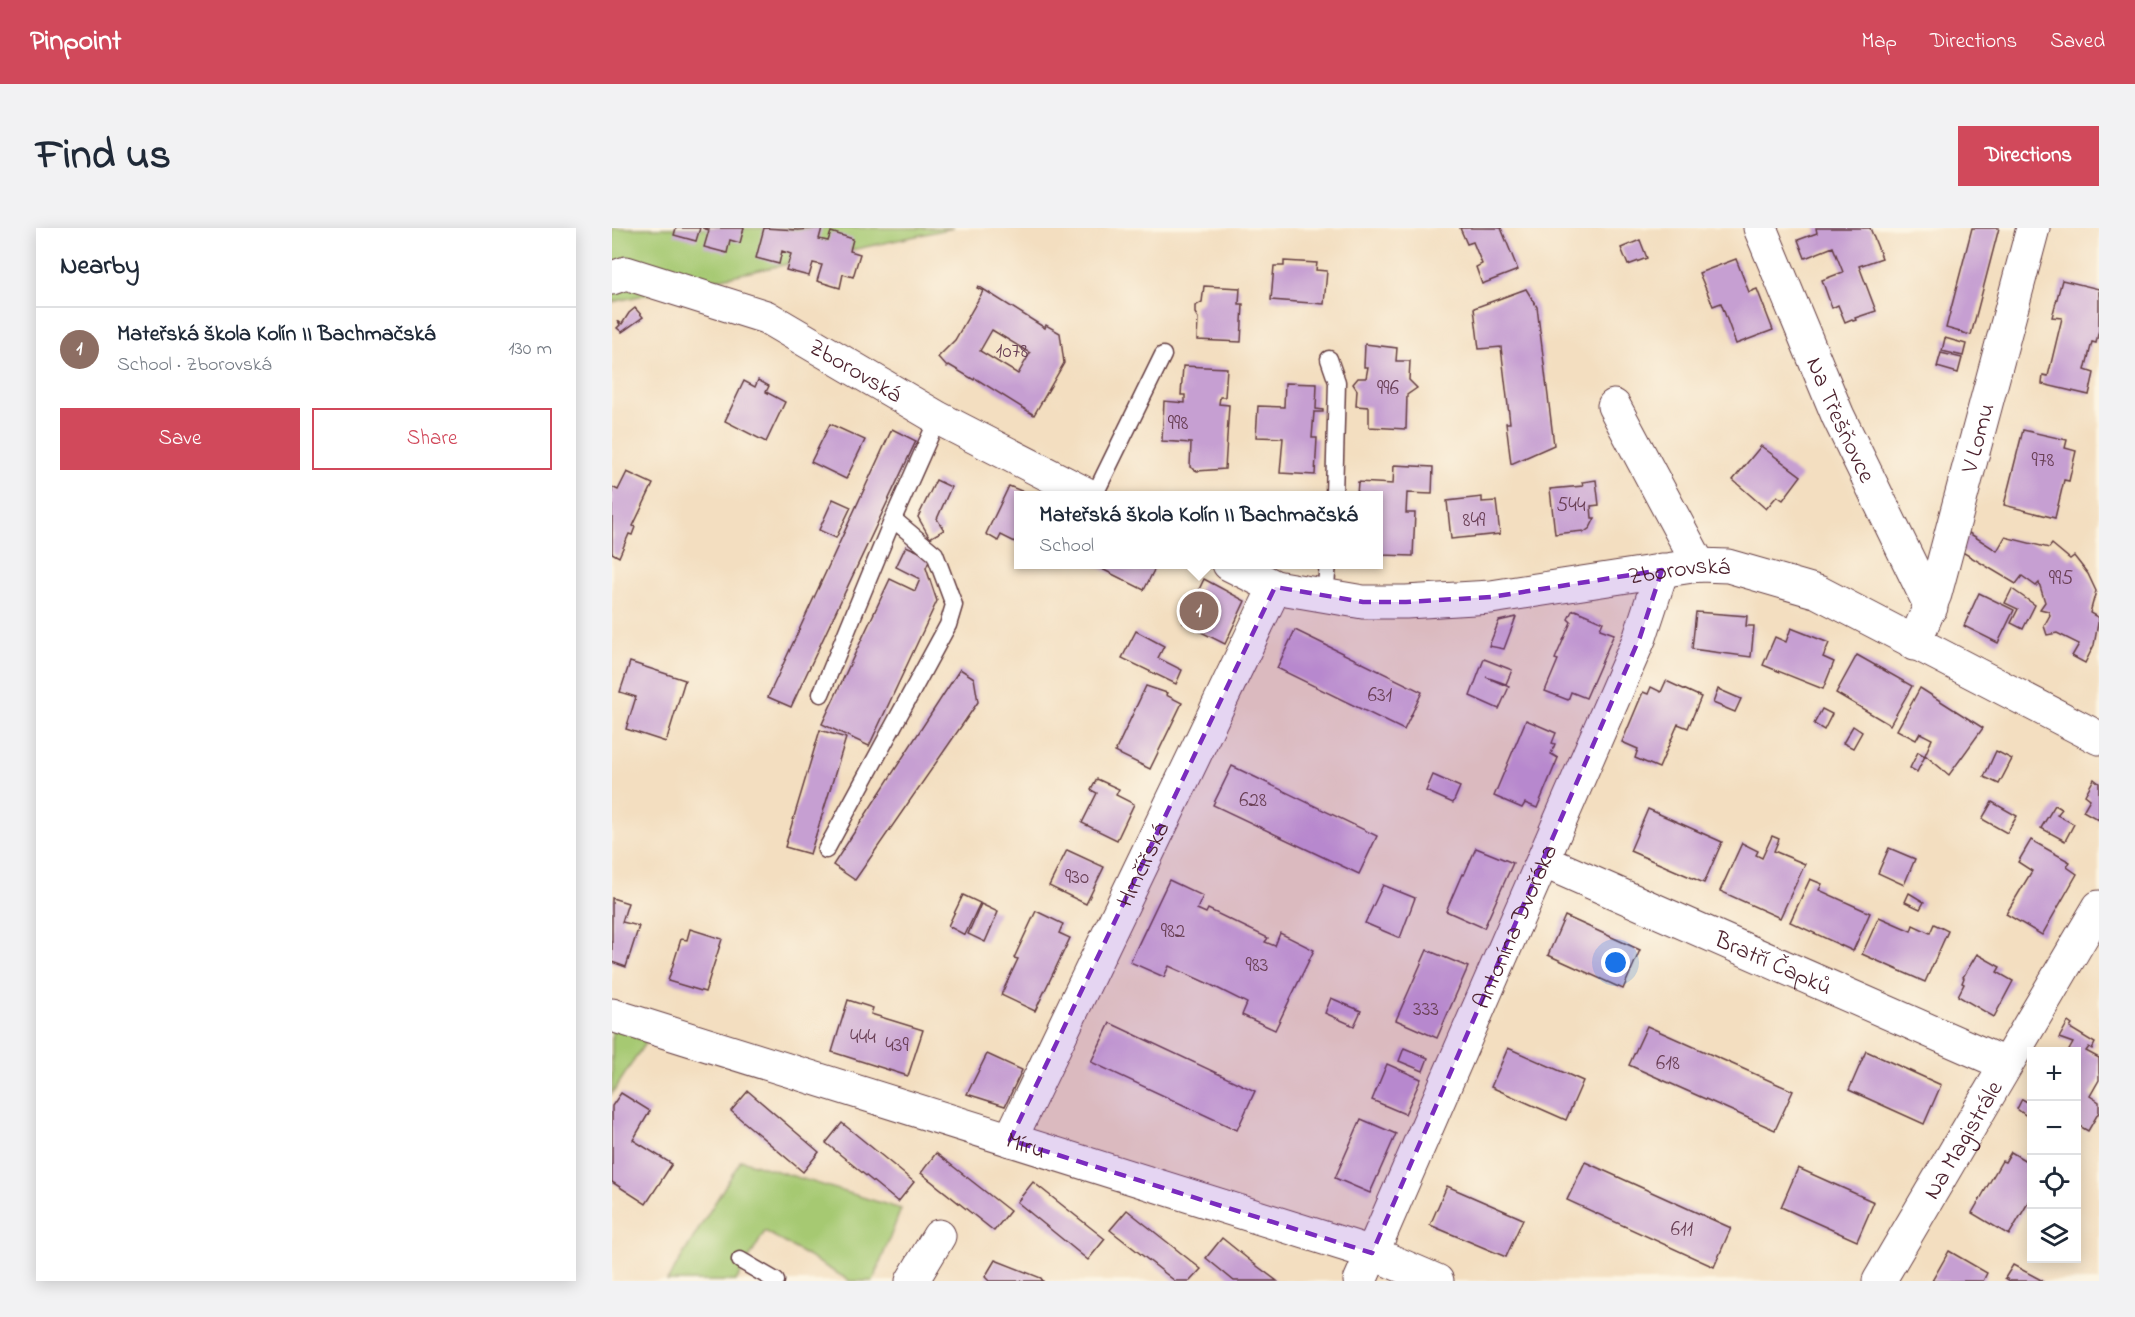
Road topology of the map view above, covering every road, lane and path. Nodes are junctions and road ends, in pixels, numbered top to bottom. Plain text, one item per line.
1 (1760, 228) edge
2 (2033, 228) edge
3 (612, 278) edge
4 (1163, 355) dead end
5 (1329, 359) dead end
6 (1614, 406) dead end
7 (938, 417) junction
8 (1084, 491) edge
9 (1094, 491) edge
10 (1334, 491) edge
11 (892, 519) junction
12 (1699, 565) junction
13 (1239, 569) edge
14 (1662, 570) junction
15 (1327, 580) edge
16 (1275, 587) junction
17 (1931, 607) junction
18 (1914, 644) junction
19 (821, 694) dead end
20 (2099, 738) edge
21 (826, 850) dead end
22 (1543, 861) junction
23 (2099, 906) edge
24 (612, 1016) edge
25 (2005, 1064) junction
26 (1010, 1140) junction
27 (939, 1236) dead end
28 (740, 1260) dead end
29 (1366, 1267) edge
30 (776, 1281) edge
31 (912, 1281) edge
32 (1437, 1281) edge
33 (1879, 1281) edge

1 - 17 street, Na Třešňovce
2 - 17 street, V Lomu
3 - 7 street, Zborovská
4 - 9 lane
5 - 10 lane
6 - 12 street
7 - 8 street, Zborovská
7 - 11 lane
11 - 19 lane
11 - 21 lane
12 - 14 street, Zborovská
12 - 18 street, Zborovská
13 - 16 street, Zborovská
14 - 15 street, Zborovská
14 - 22 street, Antonína Dvořáka
15 - 16 street, Zborovská
16 - 26 street, Hrnčířská
17 - 18 street, V Lomu
18 - 20 street, Zborovská
22 - 25 street, Bratří Čapků
22 - 29 street, Antonína Dvořáka
23 - 25 street, Na Magistrále
24 - 26 street, Míru
25 - 33 street, Na Magistrále
26 - 29 street, Míru
27 - 31 street
28 - 30 lane
29 - 32 street, Míru

